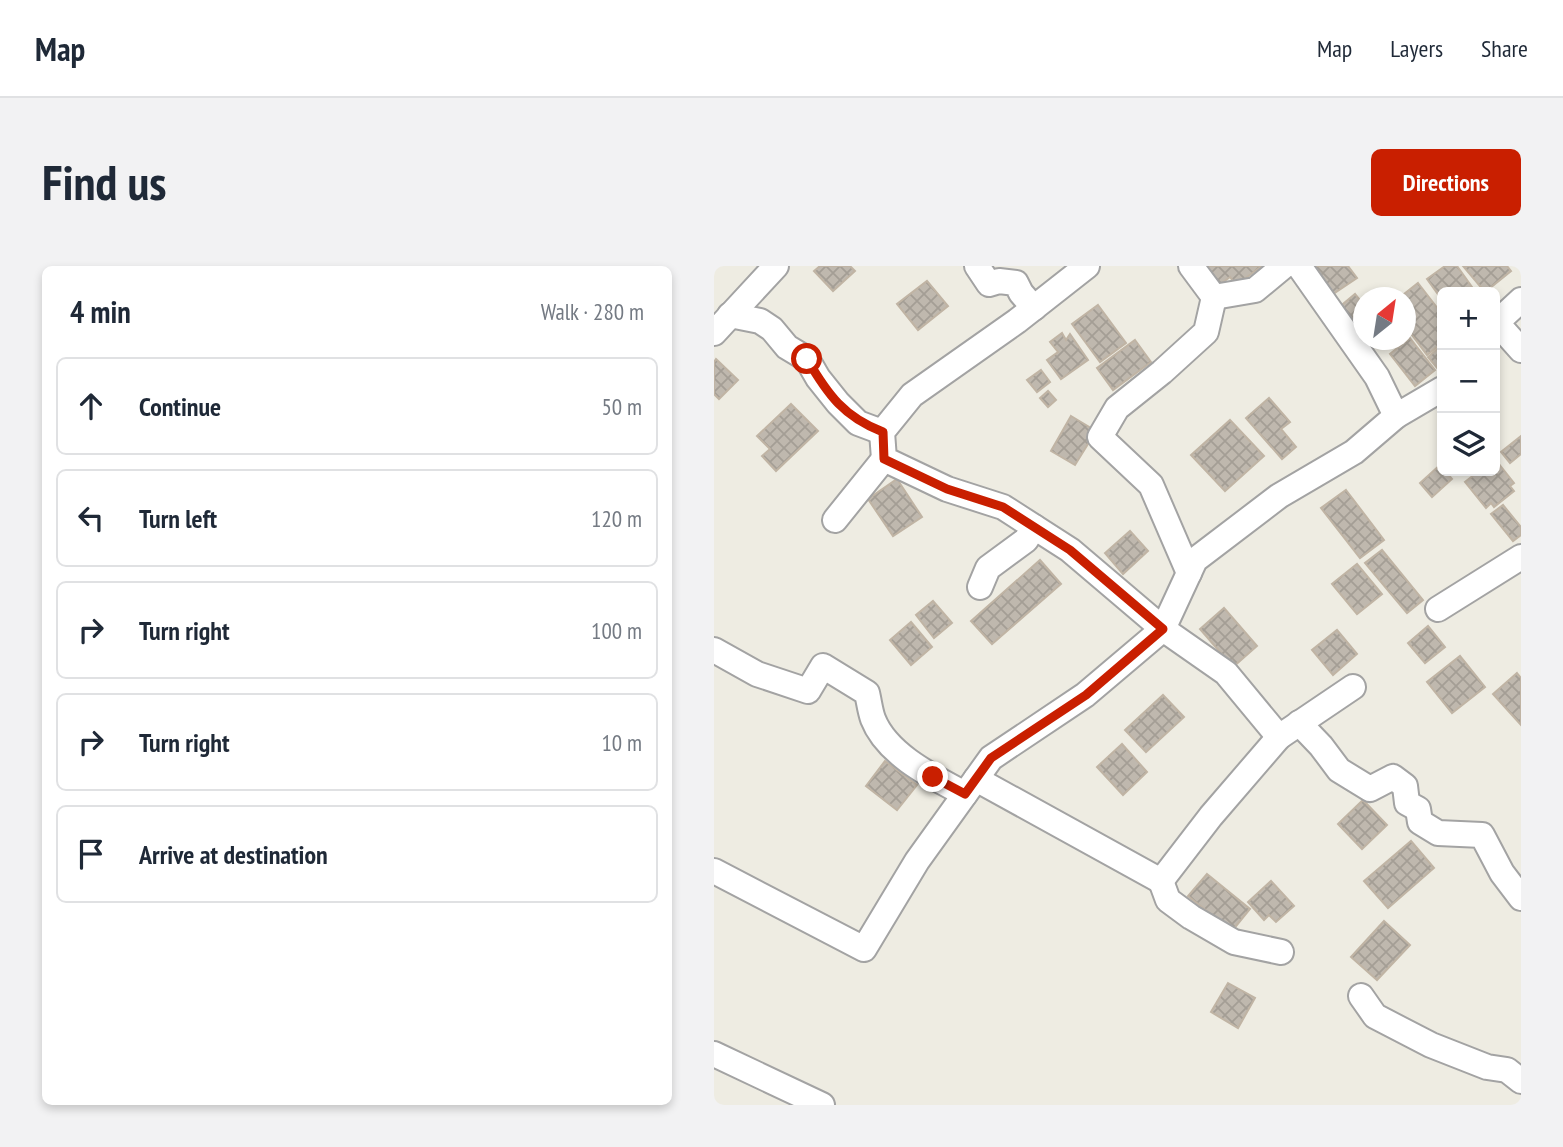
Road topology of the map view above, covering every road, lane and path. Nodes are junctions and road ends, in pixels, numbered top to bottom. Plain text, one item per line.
1 (776, 266) edge
2 (977, 266) edge
3 (1087, 266) edge
4 (1191, 266) edge
5 (1284, 266) edge
6 (1299, 266) edge
7 (1213, 297) junction
8 (1521, 300) edge
9 (1034, 308) junction
10 (1500, 319) edge
11 (719, 326) edge
12 (1500, 328) edge
13 (1521, 350) edge
14 (1437, 392) edge
15 (1396, 416) junction
16 (883, 432) junction
17 (884, 459) junction
18 (835, 520) dead end
19 (1034, 527) junction
20 (1521, 557) edge
21 (1189, 573) junction
22 (980, 587) dead end
23 (1438, 609) dead end
24 (1163, 629) junction
25 (718, 660) edge
26 (1353, 687) dead end
27 (1289, 730) junction
28 (970, 787) junction
29 (714, 871) edge
30 (1161, 881) junction
31 (1521, 898) edge
32 (1281, 952) dead end
33 (1361, 996) dead end
34 (714, 1054) edge
35 (1521, 1081) edge
36 (822, 1105) edge

1 - 11 street
2 - 9 street
3 - 9 street
4 - 7 street
5 - 7 street
6 - 15 street
7 - 21 street
8 - 10 street
9 - 16 street
11 - 16 street
12 - 13 street
14 - 15 street
15 - 21 street
16 - 17 street
17 - 18 street
17 - 19 street
19 - 22 street
19 - 24 street
20 - 23 street
21 - 24 street
24 - 27 street
24 - 28 street
25 - 28 street
26 - 27 street
27 - 30 street
27 - 31 street
28 - 29 street
28 - 30 street
30 - 32 street
33 - 35 street
34 - 36 street

